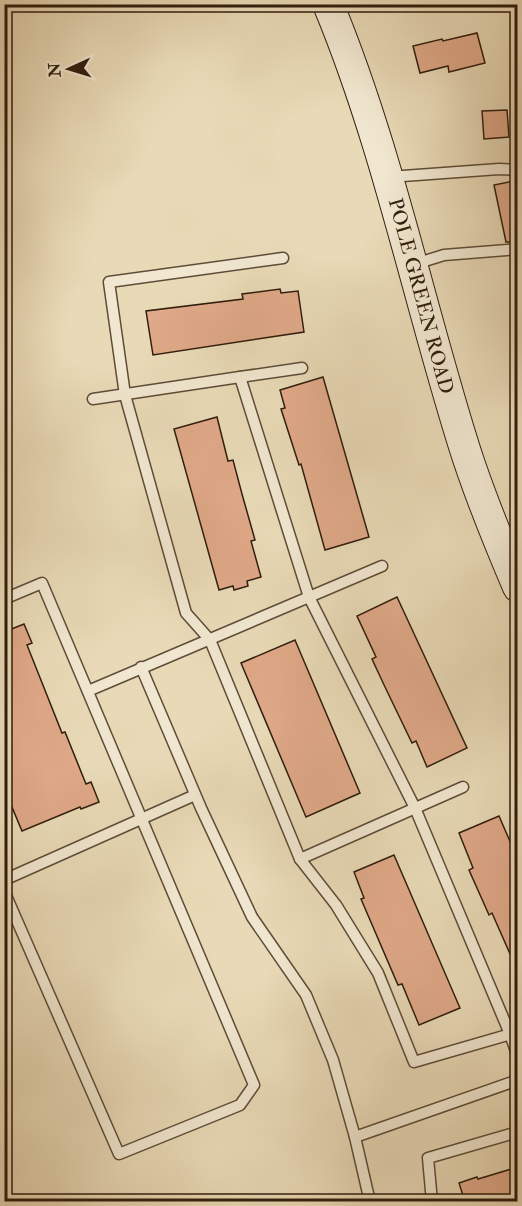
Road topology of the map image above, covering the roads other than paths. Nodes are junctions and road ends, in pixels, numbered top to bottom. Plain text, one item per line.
1 (328, 4) edge
2 (518, 170) edge
3 (389, 177) junction
4 (518, 249) edge
5 (284, 258) dead end
6 (412, 265) junction
7 (302, 368) dead end
8 (240, 377) junction
9 (125, 395) junction
10 (93, 399) dead end
11 (382, 566) dead end
12 (518, 587) edge
13 (309, 597) junction
14 (4, 599) edge
15 (210, 640) junction
16 (141, 667) junction
17 (88, 691) junction
18 (463, 787) dead end
19 (195, 795) junction
20 (415, 808) junction
21 (142, 818) junction
22 (300, 858) junction
23 (4, 880) edge
24 (4, 891) edge
25 (514, 1033) edge
26 (518, 1057) edge
27 (518, 1080) edge
28 (518, 1132) edge
29 (355, 1137) junction
30 (370, 1202) edge
31 (432, 1202) edge

1 - 3 main road, POLE GREEN ROAD
2 - 3 lane
3 - 6 main road, POLE GREEN ROAD
4 - 6 lane
5 - 9 lane
6 - 12 main road, POLE GREEN ROAD
7 - 8 lane
8 - 9 lane
8 - 13 lane
9 - 10 lane
9 - 15 lane
11 - 13 lane
13 - 15 lane
13 - 20 lane
14 - 17 lane
15 - 16 lane
15 - 22 lane
16 - 17 lane
16 - 19 lane
17 - 21 lane
18 - 20 lane
19 - 21 lane
19 - 29 lane
20 - 22 lane
20 - 25 lane
21 - 23 lane
21 - 24 lane
22 - 25 lane
25 - 26 lane
27 - 29 lane
28 - 31 lane
29 - 30 lane

